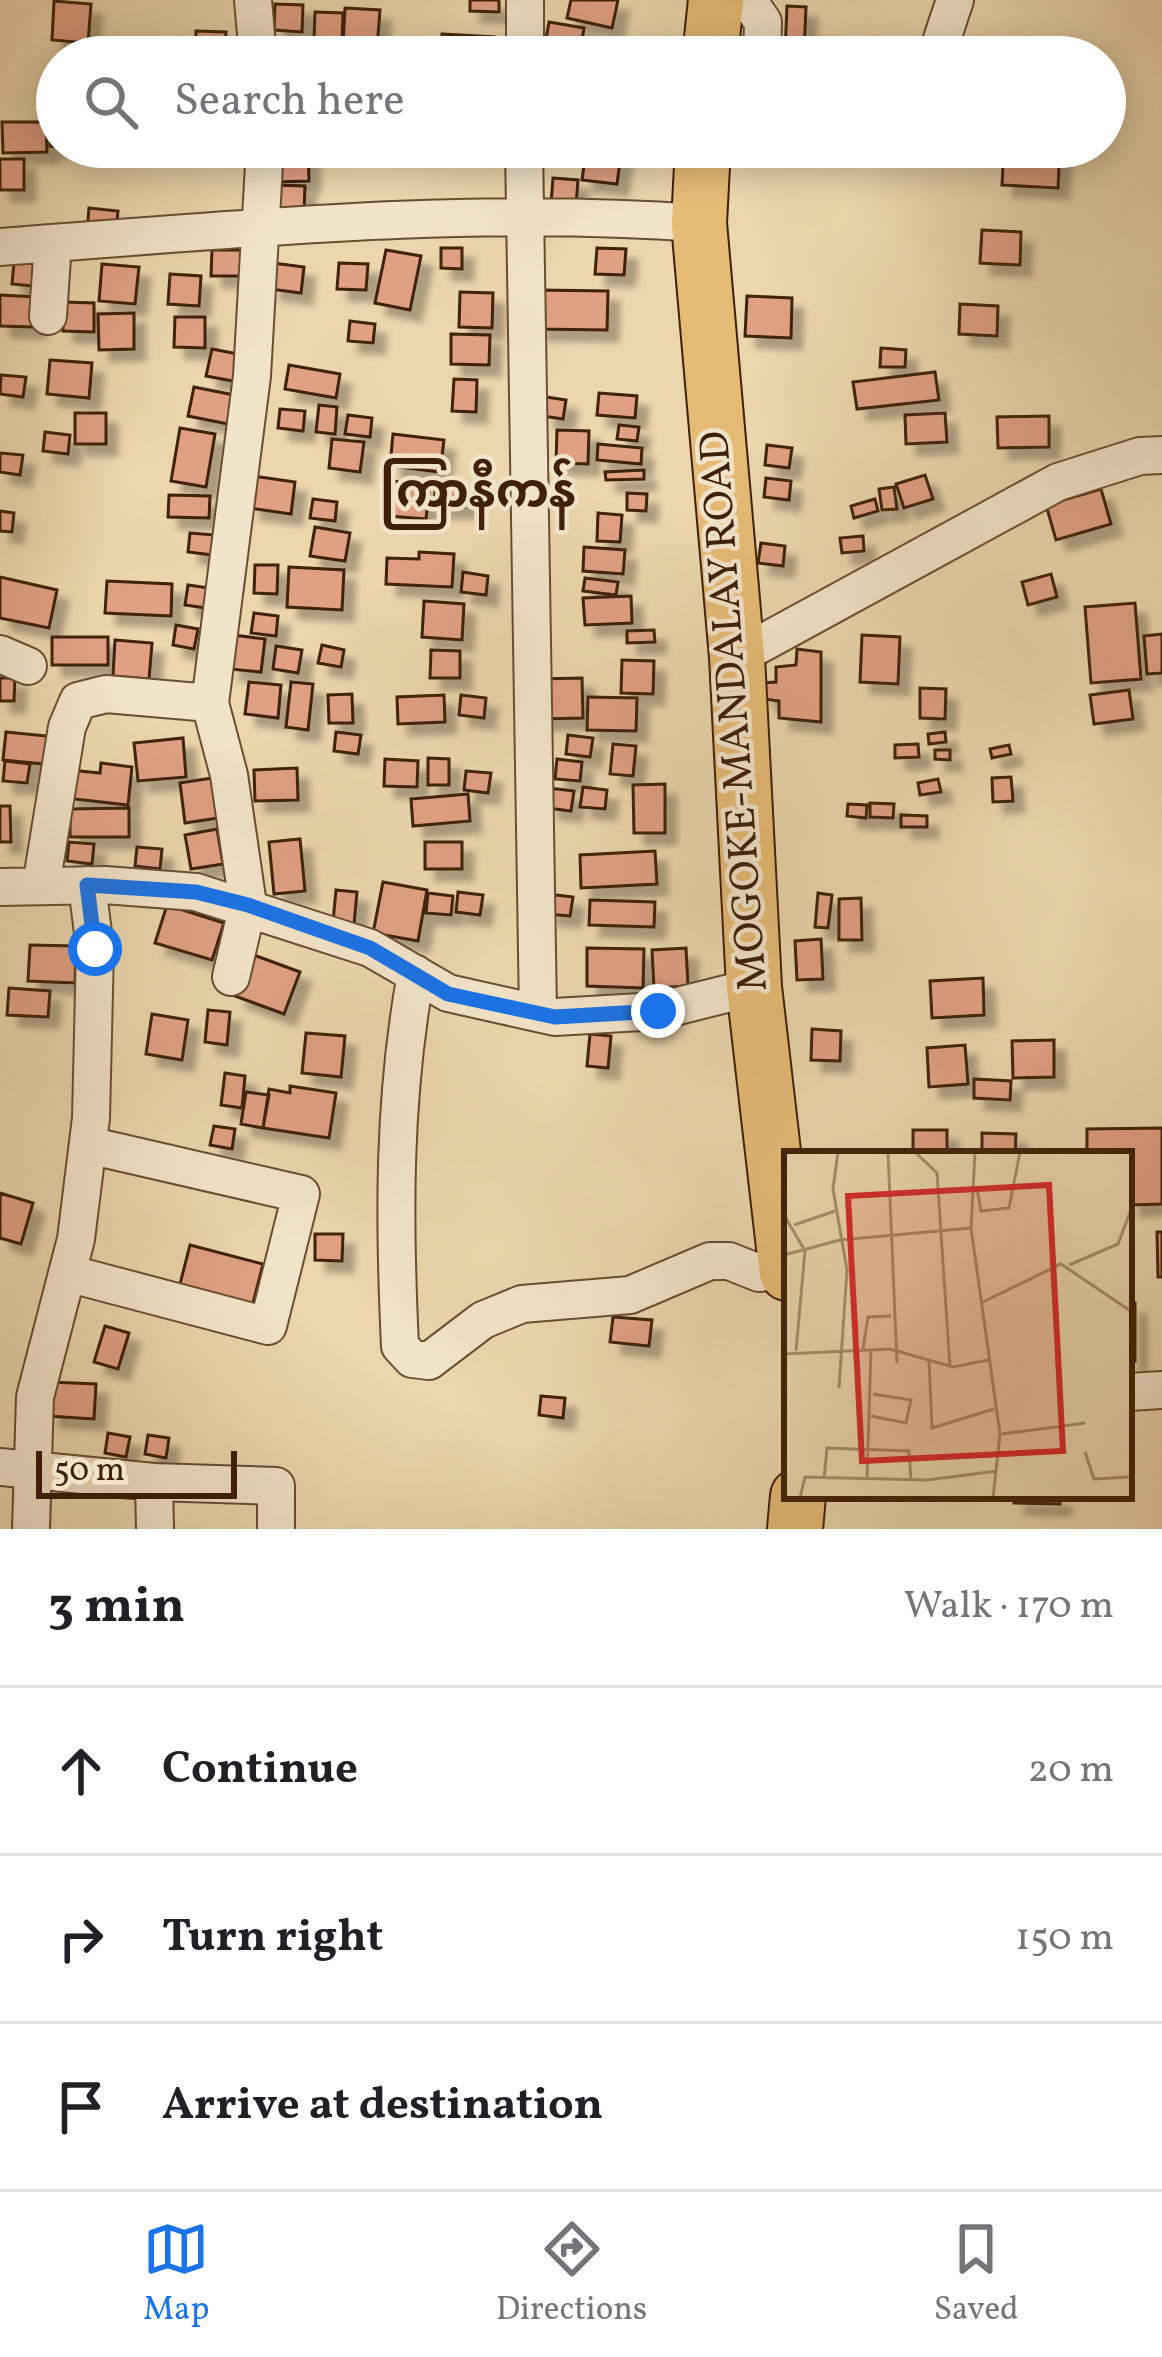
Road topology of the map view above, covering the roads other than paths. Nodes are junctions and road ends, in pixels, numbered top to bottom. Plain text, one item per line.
1 (253, 0) edge
2 (525, 0) edge
3 (716, 0) edge
4 (748, 0) edge
5 (955, 0) edge
6 (256, 36) edge
7 (525, 36) edge
8 (712, 36) edge
9 (763, 36) edge
10 (944, 36) edge
11 (263, 168) edge
12 (523, 168) edge
13 (702, 168) edge
14 (522, 218) junction
15 (699, 223) junction
16 (257, 224) junction
17 (53, 243) junction
18 (0, 247) edge
19 (48, 316) dead end
20 (1162, 455) edge
21 (737, 657) junction
22 (210, 703) junction
23 (87, 885) junction
24 (41, 886) junction
25 (0, 887) edge
26 (248, 905) junction
27 (416, 974) junction
28 (231, 977) dead end
29 (754, 987) junction
30 (538, 1013) junction
31 (88, 1145) junction
32 (784, 1245) edge
33 (784, 1271) edge
34 (67, 1273) junction
35 (1162, 1390) edge
36 (1132, 1392) edge
37 (18, 1396) edge
38 (16, 1468) edge
39 (154, 1482) junction
40 (798, 1499) edge
41 (31, 1529) edge
42 (155, 1529) edge
43 (276, 1529) edge
44 (795, 1529) edge

1 - 6 street
2 - 7 street
3 - 8 highway
4 - 9 street
5 - 10 street
11 - 16 street
12 - 14 street
13 - 15 highway, MOGOKE-MANDALAY ROAD
14 - 15 street
14 - 16 street
14 - 30 street
15 - 21 highway, MOGOKE-MANDALAY ROAD
16 - 17 street
16 - 22 street
17 - 18 street
17 - 19 street
20 - 21 street
21 - 29 highway, MOGOKE-MANDALAY ROAD
22 - 24 street
22 - 26 street
23 - 24 street
23 - 26 street
23 - 31 street
24 - 25 street
26 - 27 street
26 - 28 street
27 - 30 street
27 - 33 street
29 - 30 street
29 - 32 highway, MOGOKE-MANDALAY ROAD
31 - 34 street
31 - 34 street
34 - 37 street
35 - 36 street
37 - 38 street
38 - 39 street
38 - 41 street
39 - 42 street
39 - 43 street
40 - 44 highway

